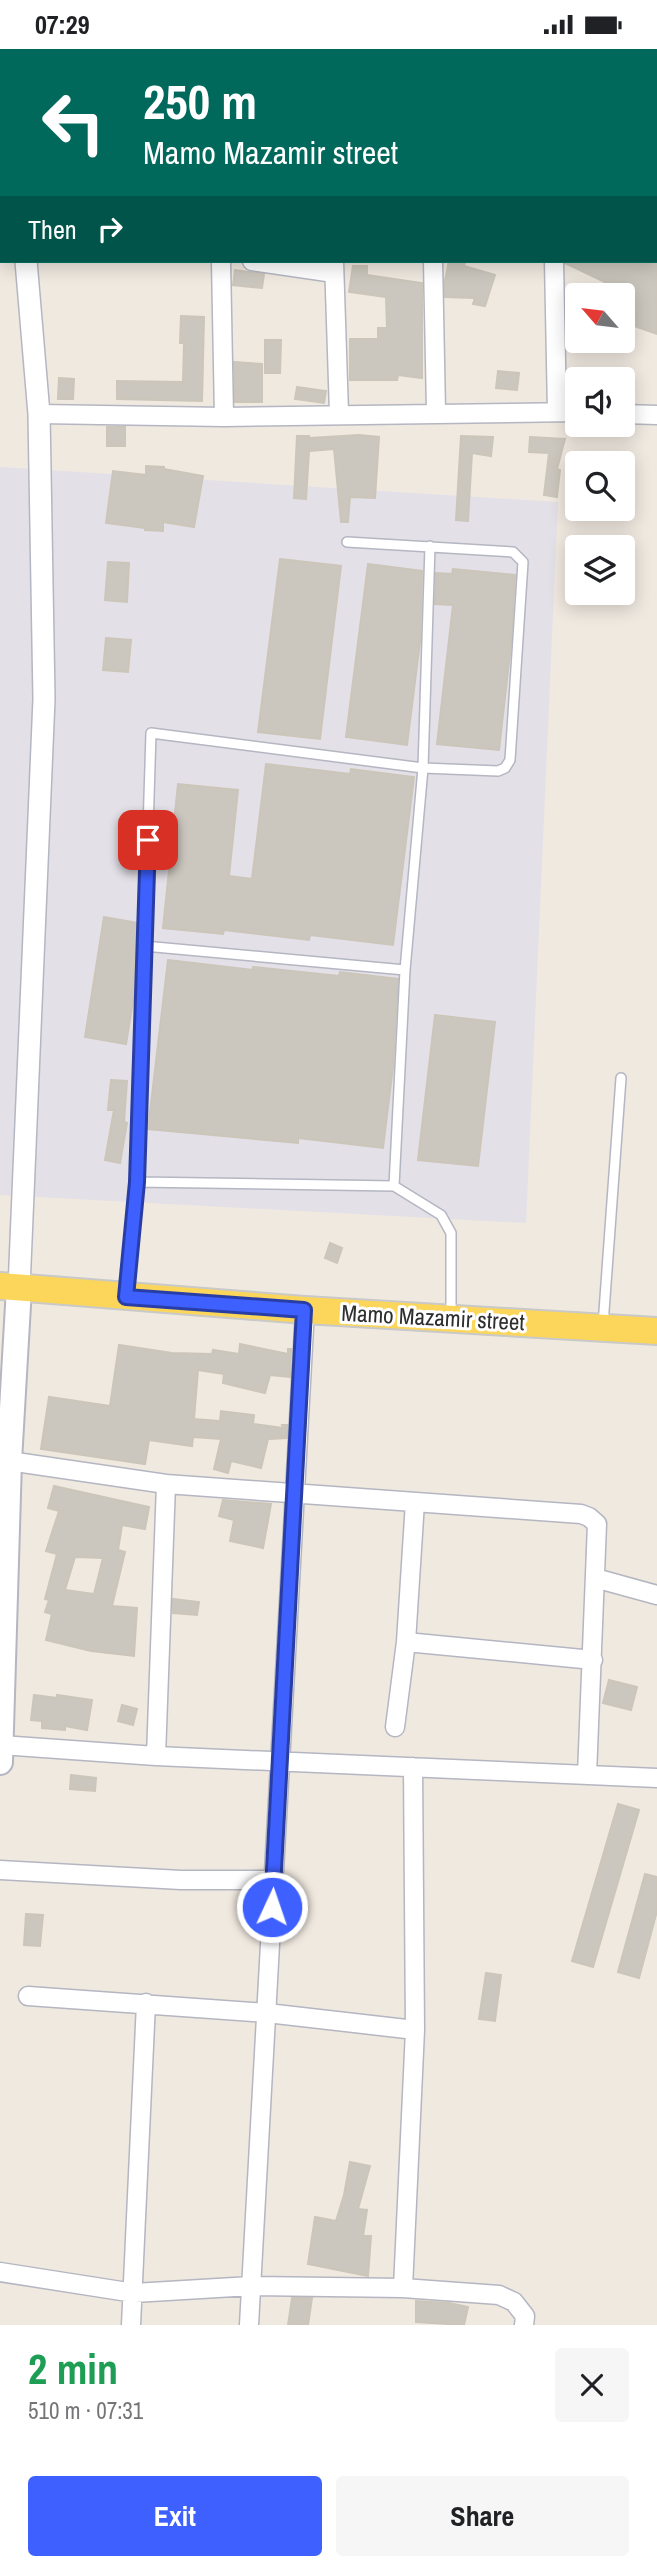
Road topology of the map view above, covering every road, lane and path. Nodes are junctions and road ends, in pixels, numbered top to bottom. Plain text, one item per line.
1 (26, 263) edge
2 (221, 263) edge
3 (279, 263) edge
4 (433, 263) edge
5 (554, 263) edge
6 (334, 267) edge
7 (436, 412) junction
8 (557, 412) junction
9 (565, 412) edge
10 (339, 413) junction
11 (39, 414) junction
12 (635, 414) edge
13 (657, 415) edge
14 (225, 417) junction
15 (347, 542) dead end
16 (430, 546) junction
17 (423, 768) junction
18 (144, 946) junction
19 (405, 970) junction
20 (621, 1078) dead end
21 (137, 1182) junction
22 (394, 1187) junction
23 (9, 1287) edge
24 (126, 1297) junction
25 (304, 1310) junction
26 (451, 1317) junction
27 (603, 1327) junction
28 (657, 1331) edge
29 (9, 1461) junction
30 (166, 1484) junction
31 (295, 1493) junction
32 (415, 1502) junction
33 (595, 1578) junction
34 (657, 1595) edge
35 (406, 1642) junction
36 (593, 1660) junction
37 (395, 1727) dead end
38 (1, 1745) edge
39 (156, 1756) junction
40 (0, 1762) edge
41 (280, 1762) junction
42 (413, 1767) junction
43 (587, 1775) junction
44 (657, 1778) edge
45 (0, 1870) edge
46 (274, 1880) junction
47 (28, 1996) dead end
48 (146, 2003) junction
49 (267, 2013) junction
50 (415, 2030) junction
51 (0, 2272) edge
52 (251, 2286) junction
53 (403, 2288) junction
54 (134, 2293) junction
55 (131, 2325) edge
56 (249, 2325) edge
57 (524, 2325) edge

1 - 11 street
2 - 14 street
3 - 6 street
4 - 7 street
5 - 8 street
6 - 10 street
7 - 8 street
7 - 10 street
8 - 9 street
10 - 14 street
11 - 14 street
11 - 23 street
12 - 13 street
15 - 16 lane
16 - 17 lane
16 - 17 lane
17 - 18 lane
17 - 19 lane
18 - 19 lane
18 - 21 lane
19 - 22 lane
20 - 27 lane
21 - 22 lane
21 - 24 lane
22 - 26 lane
23 - 24 main road, Mamo Mazamir street
23 - 29 main road
24 - 25 main road, Mamo Mazamir street
25 - 26 main road, Mamo Mazamir street
25 - 31 street
26 - 27 main road, Mamo Mazamir street
27 - 28 main road, Mamo Mazamir street
29 - 30 street
29 - 38 main road
30 - 31 street
30 - 39 street
31 - 32 street
31 - 41 street
32 - 33 street
32 - 35 street
33 - 34 street
33 - 36 street
35 - 36 street
35 - 37 street
36 - 43 street
38 - 39 street
38 - 40 main road
39 - 41 street
41 - 42 street
41 - 46 street
42 - 43 street
42 - 50 street
43 - 44 street
45 - 46 street
46 - 49 street
47 - 48 street
48 - 49 street
48 - 54 street
49 - 50 street
49 - 52 street
50 - 53 street
51 - 54 street
52 - 53 street
52 - 54 street
52 - 56 street
53 - 57 street
54 - 55 street

